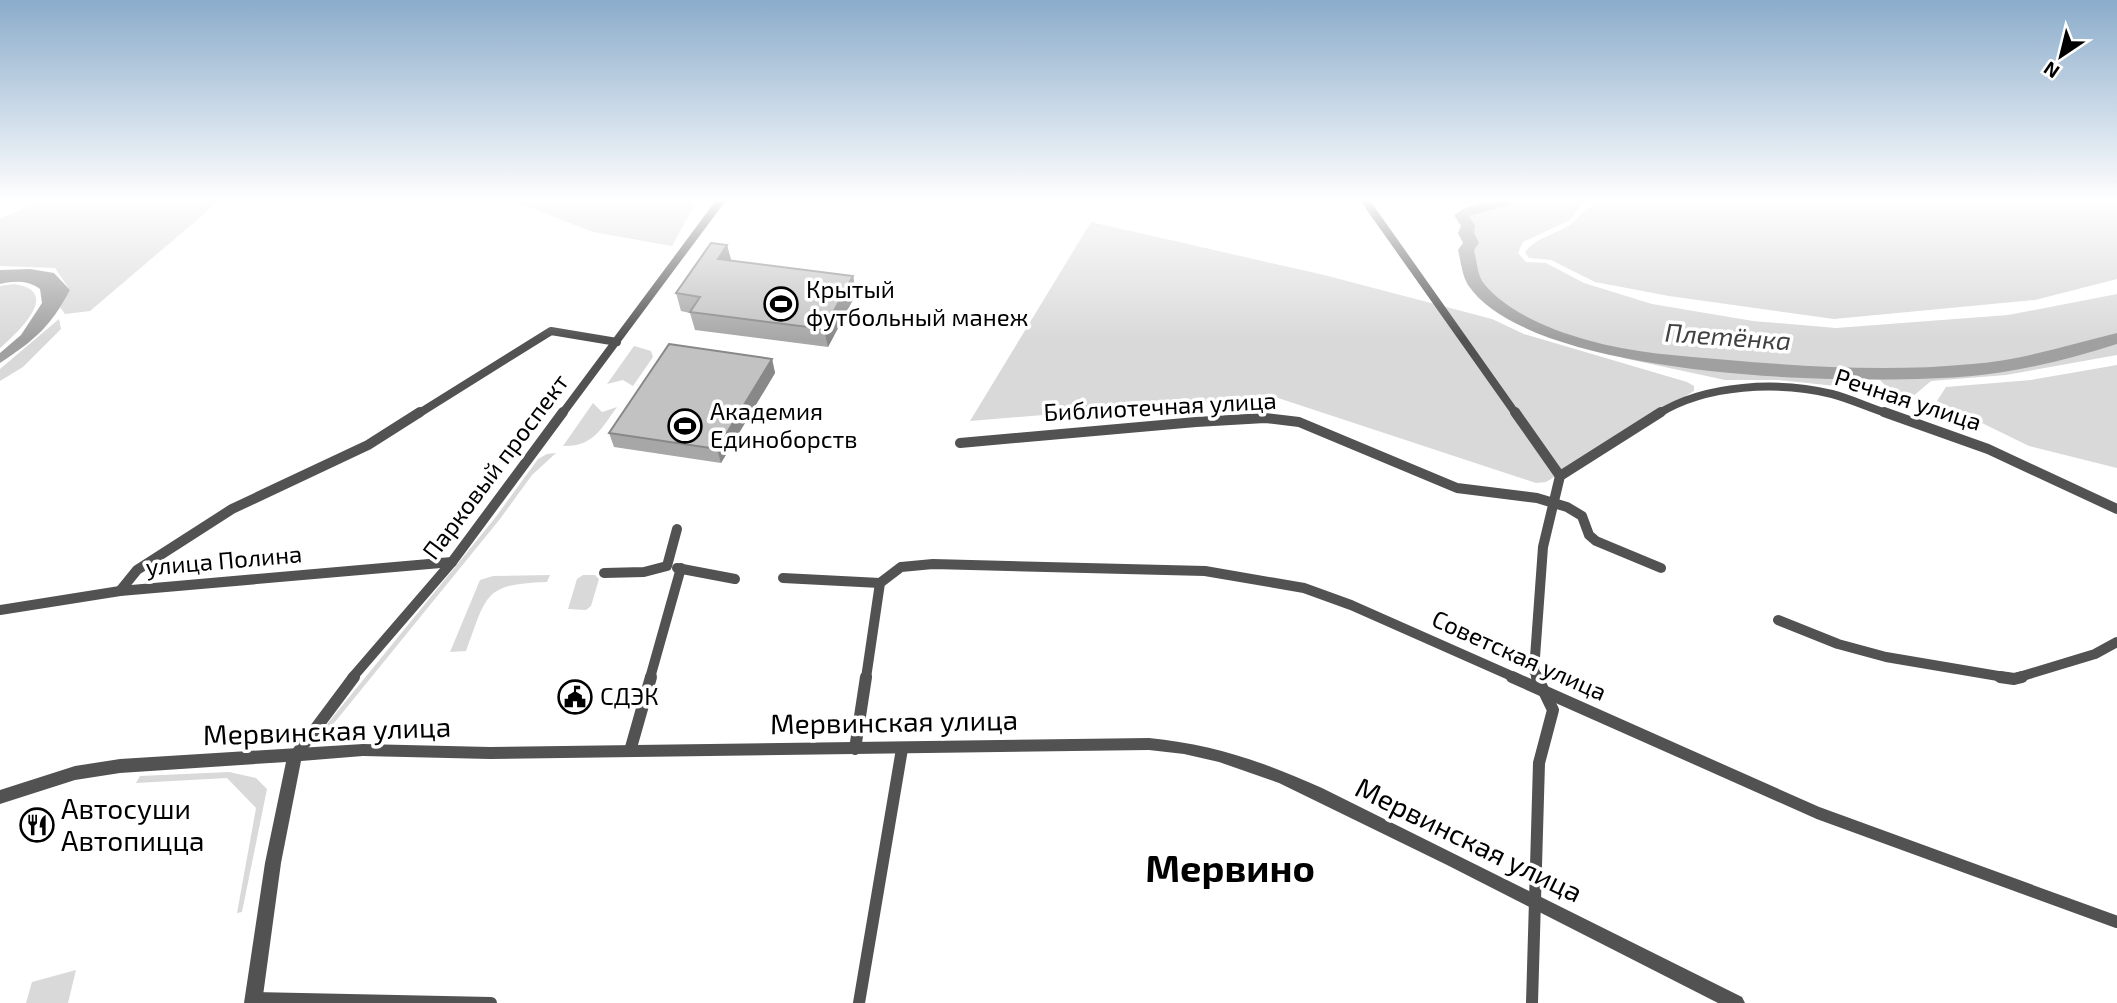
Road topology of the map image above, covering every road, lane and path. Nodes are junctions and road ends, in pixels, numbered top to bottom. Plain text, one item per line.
1 (688, 246) edge
2 (1396, 246) edge
3 (617, 342) junction
4 (960, 443) dead end
5 (1560, 477) junction
6 (1553, 504) junction
7 (2117, 509) edge
8 (677, 529) dead end
9 (452, 562) junction
10 (667, 566) junction
11 (681, 568) junction
12 (1661, 568) dead end
13 (604, 573) dead end
14 (783, 578) dead end
15 (735, 579) dead end
16 (880, 583) junction
17 (120, 591) junction
18 (0, 610) edge
19 (1778, 621) dead end
20 (2117, 642) edge
21 (1545, 691) junction
22 (855, 749) junction
23 (902, 749) junction
24 (630, 751) junction
25 (295, 756) junction
26 (0, 797) edge
27 (1536, 901) junction
28 (2117, 922) edge
29 (253, 1000) edge
30 (443, 1002) edge
31 (491, 1003) edge
32 (859, 1003) edge
33 (1532, 1003) edge
34 (1736, 1003) edge

1 - 3 street, Парковый проспект
2 - 5 street
3 - 9 street, Парковый проспект
3 - 17 street
4 - 6 street, Библиотечная улица
5 - 6 street
5 - 7 street, Речная улица
6 - 12 street, Библиотечная улица
6 - 21 street
8 - 10 street
9 - 17 street, улица Полина
9 - 25 street, Парковый проспект
10 - 11 street
10 - 13 street
11 - 15 street
11 - 24 street
14 - 16 street
16 - 21 street, Советская улица
16 - 22 street
17 - 18 street, улица Полина
19 - 20 street
21 - 27 street
21 - 28 street, Советская улица
22 - 23 street, Мервинская улица
22 - 24 street, Мервинская улица
23 - 27 street, Мервинская улица
23 - 32 street
24 - 25 street, Мервинская улица
25 - 26 street, Мервинская улица
25 - 29 street
27 - 33 street
27 - 34 street, Мервинская улица
29 - 30 street
30 - 31 street

